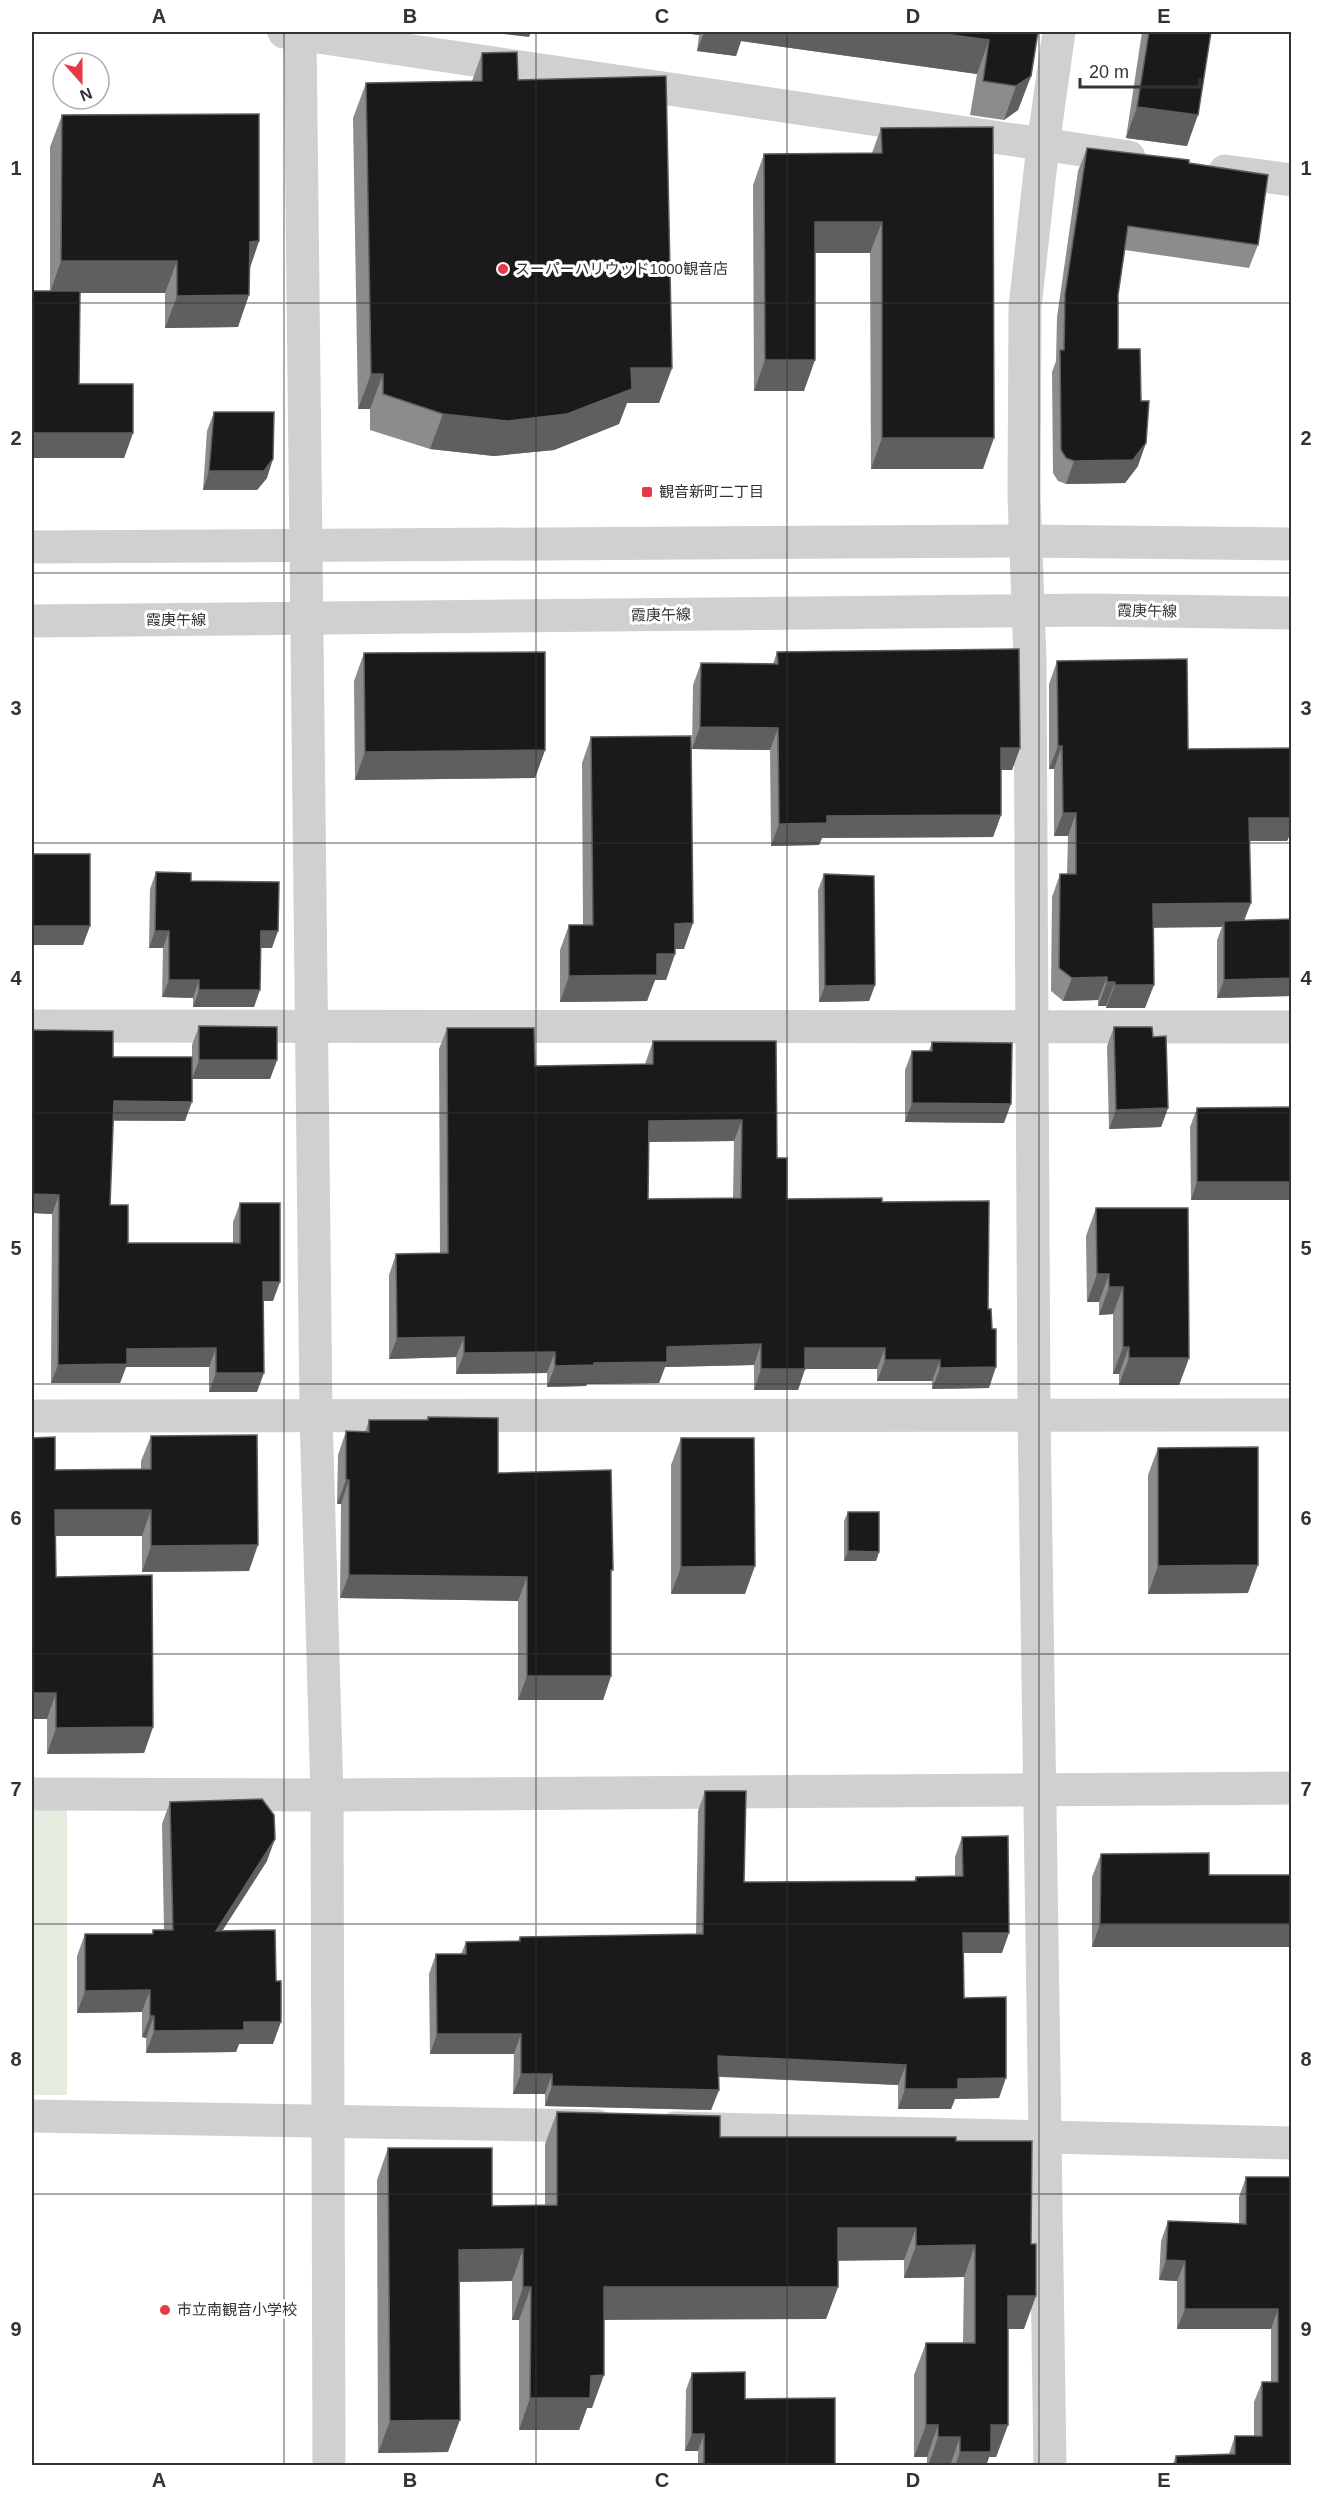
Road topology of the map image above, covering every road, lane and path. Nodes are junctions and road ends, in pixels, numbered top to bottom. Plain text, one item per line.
1 (294, 32) edge
2 (1059, 32) edge
3 (1042, 145) junction
4 (1161, 162) edge
5 (1197, 167) edge
6 (1292, 180) edge
7 (1026, 541) junction
8 (306, 544) junction
9 (1292, 544) edge
10 (32, 547) edge
11 (1028, 611) junction
12 (1292, 613) edge
13 (307, 619) junction
14 (32, 621) edge
15 (311, 1025) junction
16 (32, 1026) edge
17 (1292, 1027) edge
18 (1031, 1028) junction
19 (316, 1415) junction
20 (1034, 1415) junction
21 (1292, 1415) edge
22 (32, 1416) edge
23 (1292, 1788) edge
24 (1040, 1789) junction
25 (32, 1794) edge
26 (327, 1795) junction
27 (32, 2116) edge
28 (328, 2120) junction
29 (1044, 2136) junction
30 (1292, 2143) edge
31 (328, 2466) edge
32 (1050, 2466) edge

1 - 3 street
1 - 8 street
2 - 3 street
3 - 4 street
3 - 7 street
5 - 6 street
7 - 8 street
7 - 9 street
7 - 11 street
8 - 10 street
8 - 13 street
11 - 12 street, 霞庚午線
11 - 13 street, 霞庚午線
11 - 18 street
13 - 14 street, 霞庚午線
13 - 15 street
15 - 16 street
15 - 18 street
15 - 19 street
17 - 18 street
18 - 20 street
19 - 20 street
19 - 22 street
19 - 26 street
20 - 21 street
20 - 24 street
23 - 24 street
24 - 26 street
24 - 29 street
25 - 26 street
26 - 28 street
27 - 28 street
28 - 29 street
28 - 31 street
29 - 30 street
29 - 32 street

